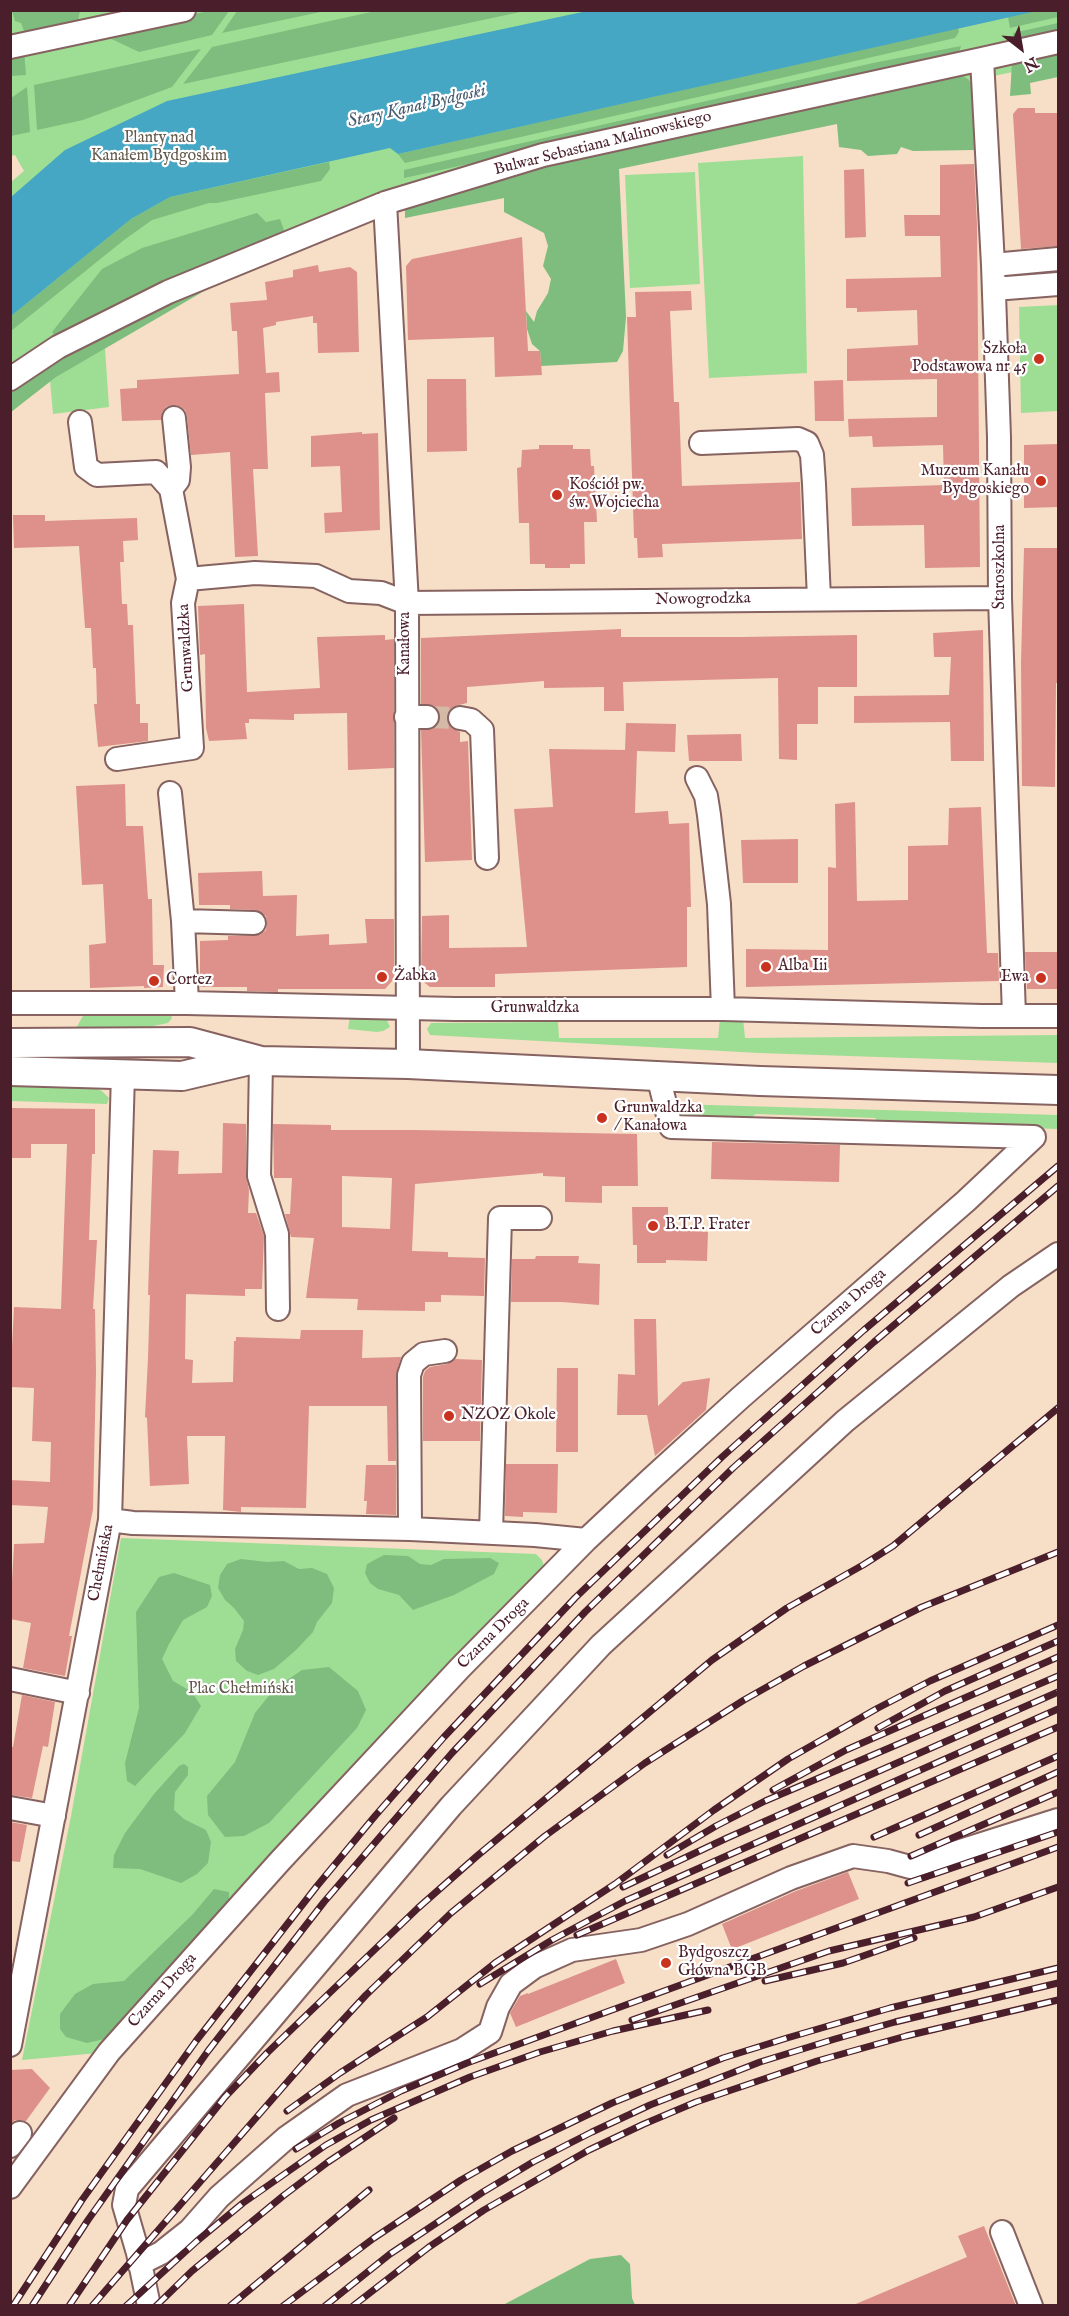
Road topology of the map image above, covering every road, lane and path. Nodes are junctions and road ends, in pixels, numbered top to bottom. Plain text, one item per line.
1 (184, 10) edge
2 (1059, 42) edge
3 (10, 47) edge
4 (982, 59) junction
5 (386, 214) junction
6 (1059, 259) edge
7 (993, 265) junction
8 (1059, 284) edge
9 (994, 289) junction
10 (10, 379) edge
11 (174, 418) dead end
12 (81, 422) dead end
13 (702, 443) dead end
14 (171, 489) junction
15 (188, 579) junction
16 (1000, 597) junction
17 (819, 599) junction
18 (406, 603) junction
19 (460, 718) tunnel mouth
20 (117, 759) dead end
21 (697, 778) dead end
22 (170, 793) dead end
23 (487, 858) dead end
24 (183, 921) junction
25 (254, 923) dead end
26 (10, 1003) edge
27 (187, 1003) junction
28 (408, 1009) junction
29 (723, 1009) junction
30 (1014, 1016) junction
31 (1059, 1016) edge
32 (10, 1043) edge
33 (256, 1060) junction
34 (408, 1064) junction
35 (10, 1071) edge
36 (123, 1074) junction
37 (658, 1076) junction
38 (1059, 1090) edge
39 (540, 1218) dead end
40 (1059, 1254) edge
41 (278, 1309) dead end
42 (445, 1351) dead end
43 (110, 1520) junction
44 (410, 1529) junction
45 (491, 1533) junction
46 (586, 1540) junction
47 (10, 1679) edge
48 (78, 1693) junction
49 (10, 1808) edge
50 (54, 1816) junction
51 (1059, 1820) edge
52 (10, 2044) edge
53 (10, 2187) edge
54 (1002, 2232) dead end
55 (140, 2264) junction
56 (149, 2306) edge
57 (1031, 2306) edge

1 - 3 street
2 - 4 street, Bulwar Sebastiana Malinowskiego
4 - 5 street, Bulwar Sebastiana Malinowskiego
4 - 7 street, Staroszkolna
5 - 10 street, Bulwar Sebastiana Malinowskiego
5 - 18 street, Kanałowa
6 - 7 street
7 - 9 street, Staroszkolna
8 - 9 street
9 - 16 street, Staroszkolna
11 - 14 street
12 - 14 street
13 - 17 street
14 - 15 street, Grunwaldzka
15 - 18 street
15 - 20 street, Grunwaldzka
16 - 17 street, Nowogrodzka
16 - 30 street, Staroszkolna
17 - 18 street, Nowogrodzka
18 - 28 street, Kanałowa
19 - 23 street
21 - 29 street
22 - 24 street
24 - 25 street
24 - 27 street
26 - 27 street, Grunwaldzka
27 - 28 street, Grunwaldzka
28 - 29 street, Grunwaldzka
28 - 34 street, Kanałowa
29 - 30 street, Grunwaldzka
30 - 31 street, Grunwaldzka
32 - 33 main road
33 - 34 main road
33 - 36 main road
33 - 41 street
34 - 37 main road
35 - 36 main road
36 - 43 street, Chełmińska
37 - 38 main road
37 - 46 street, Czarna Droga
39 - 45 street
40 - 55 street
42 - 44 street
43 - 44 street
43 - 48 street, Chełmińska
44 - 45 street
45 - 46 street
46 - 53 street, Czarna Droga
47 - 48 street
48 - 50 street, Chełmińska
49 - 50 street
50 - 52 street, Chełmińska
51 - 55 street
54 - 57 street
55 - 56 street

